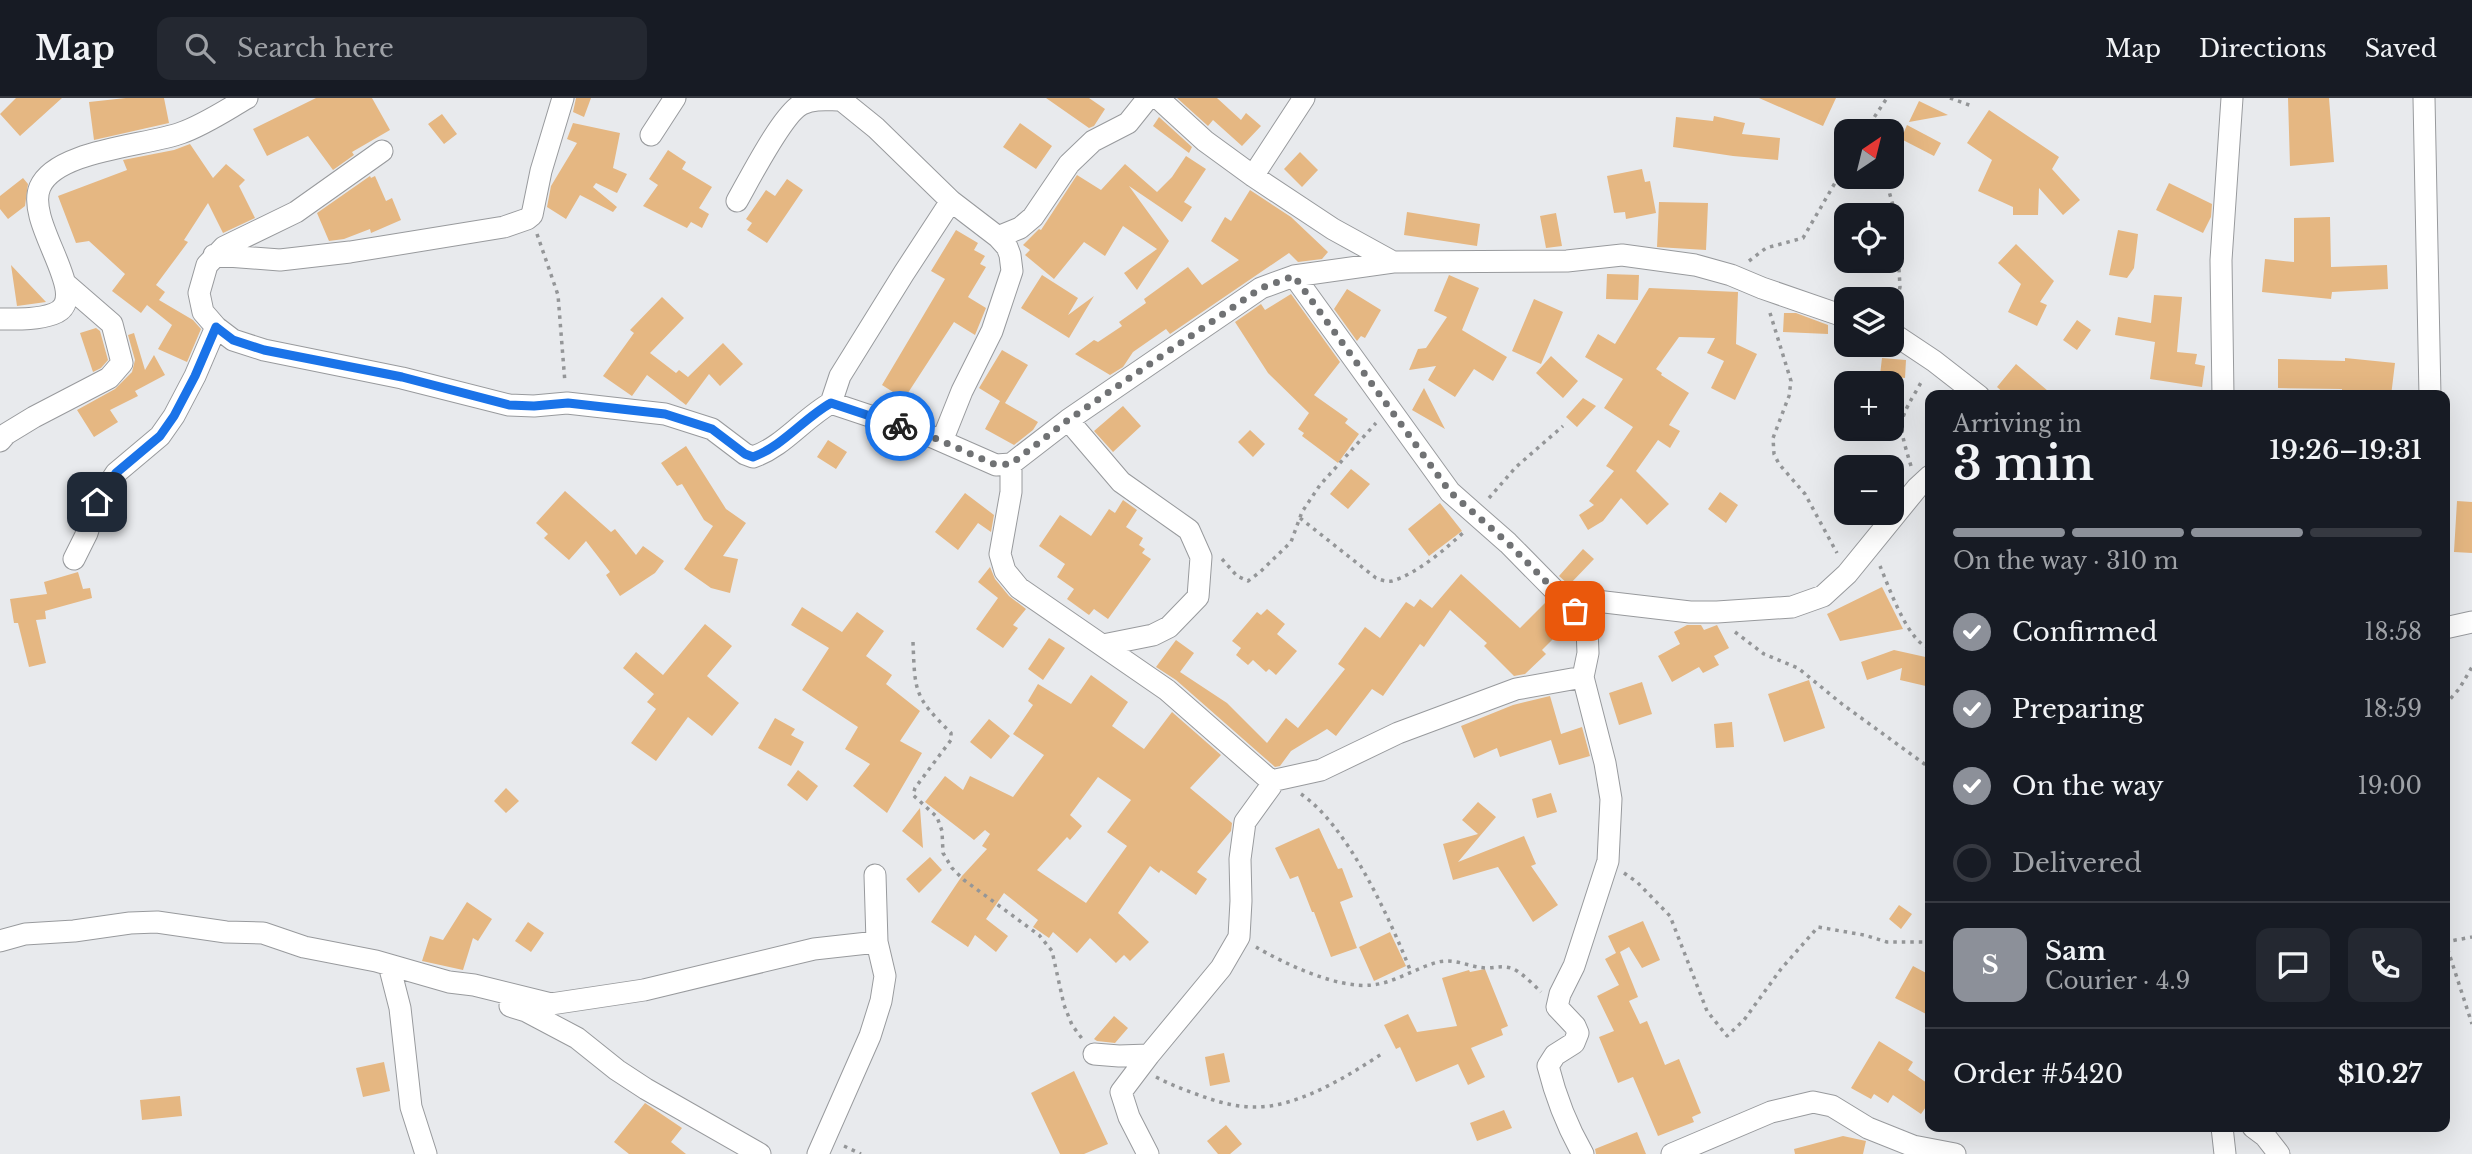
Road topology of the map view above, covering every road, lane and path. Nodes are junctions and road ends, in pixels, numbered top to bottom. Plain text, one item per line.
1 (247, 98) edge
2 (563, 98) edge
3 (675, 98) edge
4 (1148, 98) edge
5 (1158, 98) edge
6 (1304, 98) edge
7 (1887, 98) edge
8 (1950, 98) edge
9 (2232, 98) edge
10 (2424, 98) edge
11 (840, 99) edge
12 (1972, 106) dead end
13 (1873, 119) edge
14 (651, 135) dead end
15 (382, 151) dead end
16 (1253, 176) junction
17 (1834, 185) edge
18 (1888, 189) edge
19 (737, 201) dead end
20 (951, 201) junction
21 (531, 215) junction
22 (998, 237) junction
23 (214, 256) junction
24 (1393, 262) junction
25 (1731, 275) junction
26 (1294, 276) junction
27 (67, 285) junction
28 (1900, 287) edge
29 (1762, 288) junction
30 (1834, 313) edge
31 (0, 319) edge
32 (216, 327) junction
33 (1904, 341) edge
34 (1934, 361) junction
35 (1971, 390) edge
36 (2224, 390) edge
37 (2430, 390) edge
38 (568, 403) junction
39 (831, 403) junction
40 (1390, 408) junction
41 (1068, 420) junction
42 (1563, 426) dead end
43 (0, 441) edge
44 (942, 442) junction
45 (1011, 464) junction
46 (1924, 482) edge
47 (1475, 514) junction
48 (1300, 518) junction
49 (1871, 547) junction
50 (1220, 556) dead end
51 (74, 559) dead end
52 (1847, 574) junction
53 (1562, 597) junction
54 (1717, 612) junction
55 (2472, 622) edge
56 (2450, 627) edge
57 (913, 642) dead end
58 (1103, 645) junction
59 (1925, 648) edge
60 (2472, 667) edge
61 (1583, 677) junction
62 (2450, 699) edge
63 (1925, 764) edge
64 (1275, 780) junction
65 (1608, 861) junction
66 (875, 875) dead end
67 (1239, 937) junction
68 (2472, 937) edge
69 (2450, 940) edge
70 (0, 941) edge
71 (877, 942) junction
72 (1925, 942) edge
73 (2450, 956) edge
74 (389, 965) junction
75 (1412, 972) junction
76 (464, 984) junction
77 (1558, 1007) junction
78 (2472, 1024) edge
79 (1382, 1053) dead end
80 (1094, 1054) joint
81 (1144, 1061) junction
82 (2223, 1132) edge
83 (2260, 1132) edge
84 (426, 1154) edge
85 (760, 1154) edge
86 (818, 1154) edge
87 (1148, 1154) edge
88 (1583, 1154) edge
89 (1672, 1154) edge
90 (1955, 1154) edge
91 (2225, 1154) edge
92 (2279, 1154) edge

1 - 27 street
2 - 21 street
3 - 14 street
4 - 22 street
5 - 16 street
6 - 16 street
7 - 13 path
8 - 12 path
9 - 36 street
10 - 37 street
11 - 19 street
11 - 20 street
15 - 23 street
16 - 24 street
17 - 25 path
18 - 28 path
20 - 22 street
20 - 39 street
21 - 23 street
21 - 38 path
22 - 44 street
23 - 32 street
24 - 25 street
24 - 26 street
25 - 29 street
26 - 40 street
26 - 41 street
27 - 31 street
27 - 43 street
29 - 30 street
29 - 52 path
32 - 38 street
32 - 51 street
33 - 34 street
34 - 35 street
34 - 46 path
38 - 39 street
39 - 44 street
40 - 47 street
40 - 48 path
41 - 45 street
41 - 58 street
42 - 47 path
44 - 45 street
45 - 58 street
46 - 49 street
47 - 48 path
47 - 53 street
48 - 50 path
49 - 52 street
49 - 59 path
52 - 54 street
53 - 54 street
53 - 61 street
54 - 63 path
55 - 56 street
57 - 80 path
58 - 64 street
60 - 62 path
61 - 64 street
61 - 65 street
64 - 67 street
64 - 75 path
65 - 72 path
65 - 77 street
66 - 71 street
67 - 75 path
67 - 81 street
68 - 69 path
70 - 74 street
71 - 76 street
71 - 86 street
73 - 78 path
74 - 76 street
74 - 84 street
75 - 77 path
76 - 85 street
77 - 88 street
79 - 81 path
80 - 81 street
81 - 87 street
82 - 91 street
83 - 92 street
89 - 90 street

